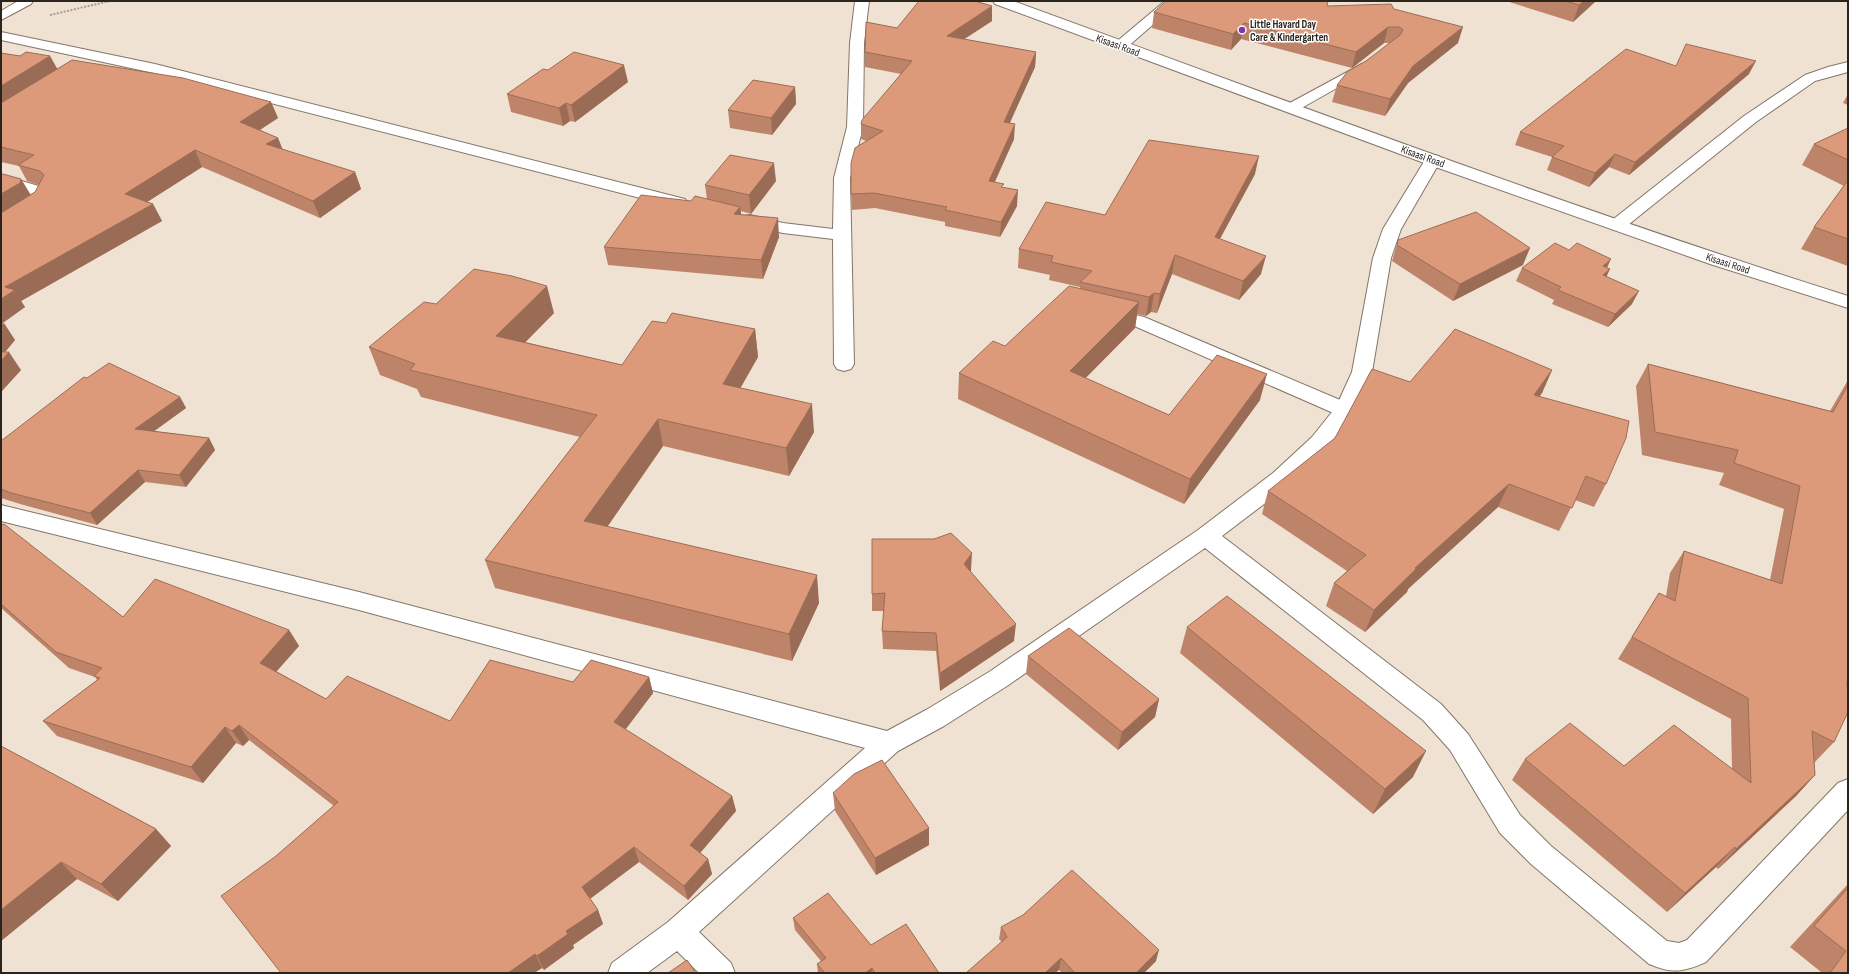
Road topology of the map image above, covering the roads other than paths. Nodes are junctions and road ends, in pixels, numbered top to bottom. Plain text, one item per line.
1 (27, 1) edge
2 (862, 1) edge
3 (1000, 1) edge
4 (1173, 1) edge
5 (1, 16) edge
6 (1, 36) edge
7 (1120, 46) junction
8 (99, 56) junction
9 (1373, 60) edge
10 (1848, 67) edge
11 (79, 68) edge
12 (1293, 107) junction
13 (1433, 160) junction
14 (1, 180) edge
15 (695, 207) edge
16 (732, 216) edge
17 (1617, 225) junction
18 (1, 227) edge
19 (842, 235) junction
20 (1848, 302) edge
21 (1094, 310) edge
22 (844, 364) dead end
23 (1345, 410) junction
24 (1, 513) edge
25 (1206, 536) junction
26 (889, 744) junction
27 (1848, 791) edge
28 (678, 932) junction
29 (623, 973) edge
30 (720, 973) edge

1 - 5 lane
2 - 19 street
3 - 7 street, Kisaasi Road
4 - 7 street
6 - 8 street
7 - 12 street, Kisaasi Road
8 - 11 street
8 - 15 street
9 - 12 lane
10 - 17 street
12 - 13 street, Kisaasi Road
13 - 17 street, Kisaasi Road
13 - 23 street
14 - 18 street
16 - 19 street
17 - 20 street, Kisaasi Road
19 - 22 street
21 - 23 lane
23 - 25 street
24 - 26 street
25 - 26 street
25 - 27 street
26 - 28 street
28 - 29 street
28 - 30 street

